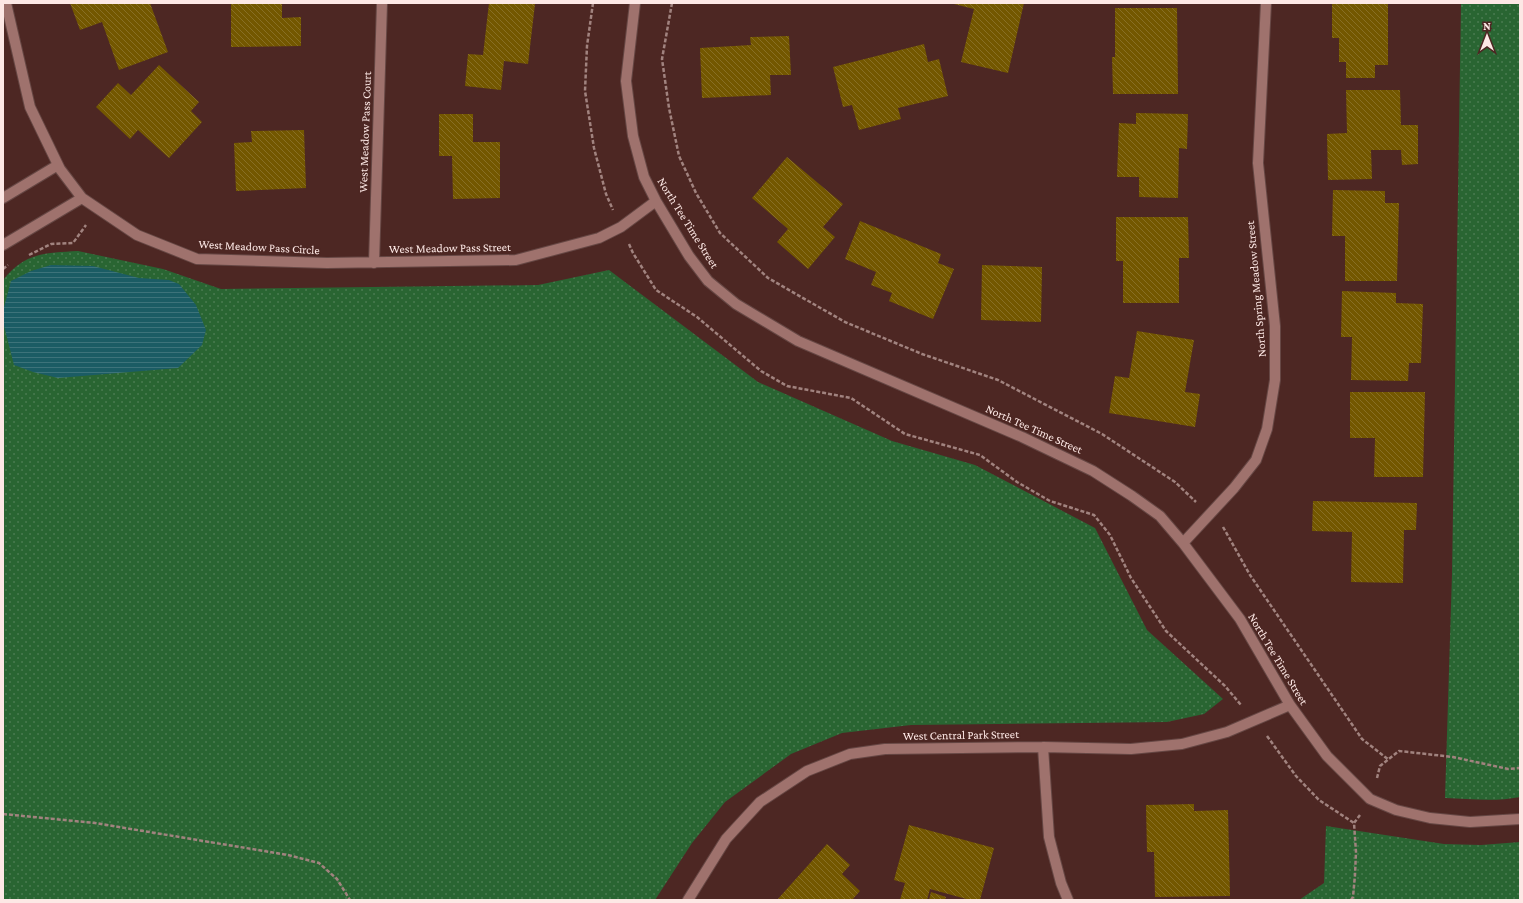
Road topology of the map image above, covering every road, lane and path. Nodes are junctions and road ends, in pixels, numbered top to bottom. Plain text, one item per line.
1 (6, 3) edge
2 (382, 3) edge
3 (593, 3) edge
4 (635, 3) edge
5 (672, 3) edge
6 (1266, 3) edge
7 (58, 165) junction
8 (3, 198) edge
9 (82, 198) junction
10 (656, 201) junction
11 (88, 223) dead end
12 (621, 227) junction
13 (3, 245) edge
14 (25, 256) dead end
15 (13, 263) dead end
16 (374, 263) junction
17 (3, 269) edge
18 (1210, 514) junction
19 (1183, 542) junction
20 (1290, 705) junction
21 (1254, 720) junction
22 (1043, 747) junction
23 (1389, 760) dead end
24 (3, 814) edge
25 (1520, 819) edge
26 (1354, 823) dead end
27 (350, 900) edge
28 (688, 900) edge
29 (1068, 900) edge

1 - 7 street, West Meadow Pass Circle
2 - 16 street, West Meadow Pass Court
3 - 12 path
4 - 10 street, North Tee Time Street
5 - 18 path
6 - 18 street, North Spring Meadow Street
7 - 8 street
7 - 9 street, West Meadow Pass Circle
9 - 13 street
9 - 16 street, West Meadow Pass Circle
10 - 12 street, West Meadow Pass Street
10 - 19 street, North Tee Time Street
11 - 14 path
12 - 16 street, West Meadow Pass Street
12 - 21 path
15 - 17 path
18 - 19 street, North Spring Meadow Street
18 - 23 path
19 - 20 street, North Tee Time Street
20 - 21 street, West Central Park Street
20 - 25 street, North Tee Time Street
21 - 22 street, West Central Park Street
21 - 26 path
22 - 28 street, West Central Park Street
22 - 29 street
24 - 27 path

